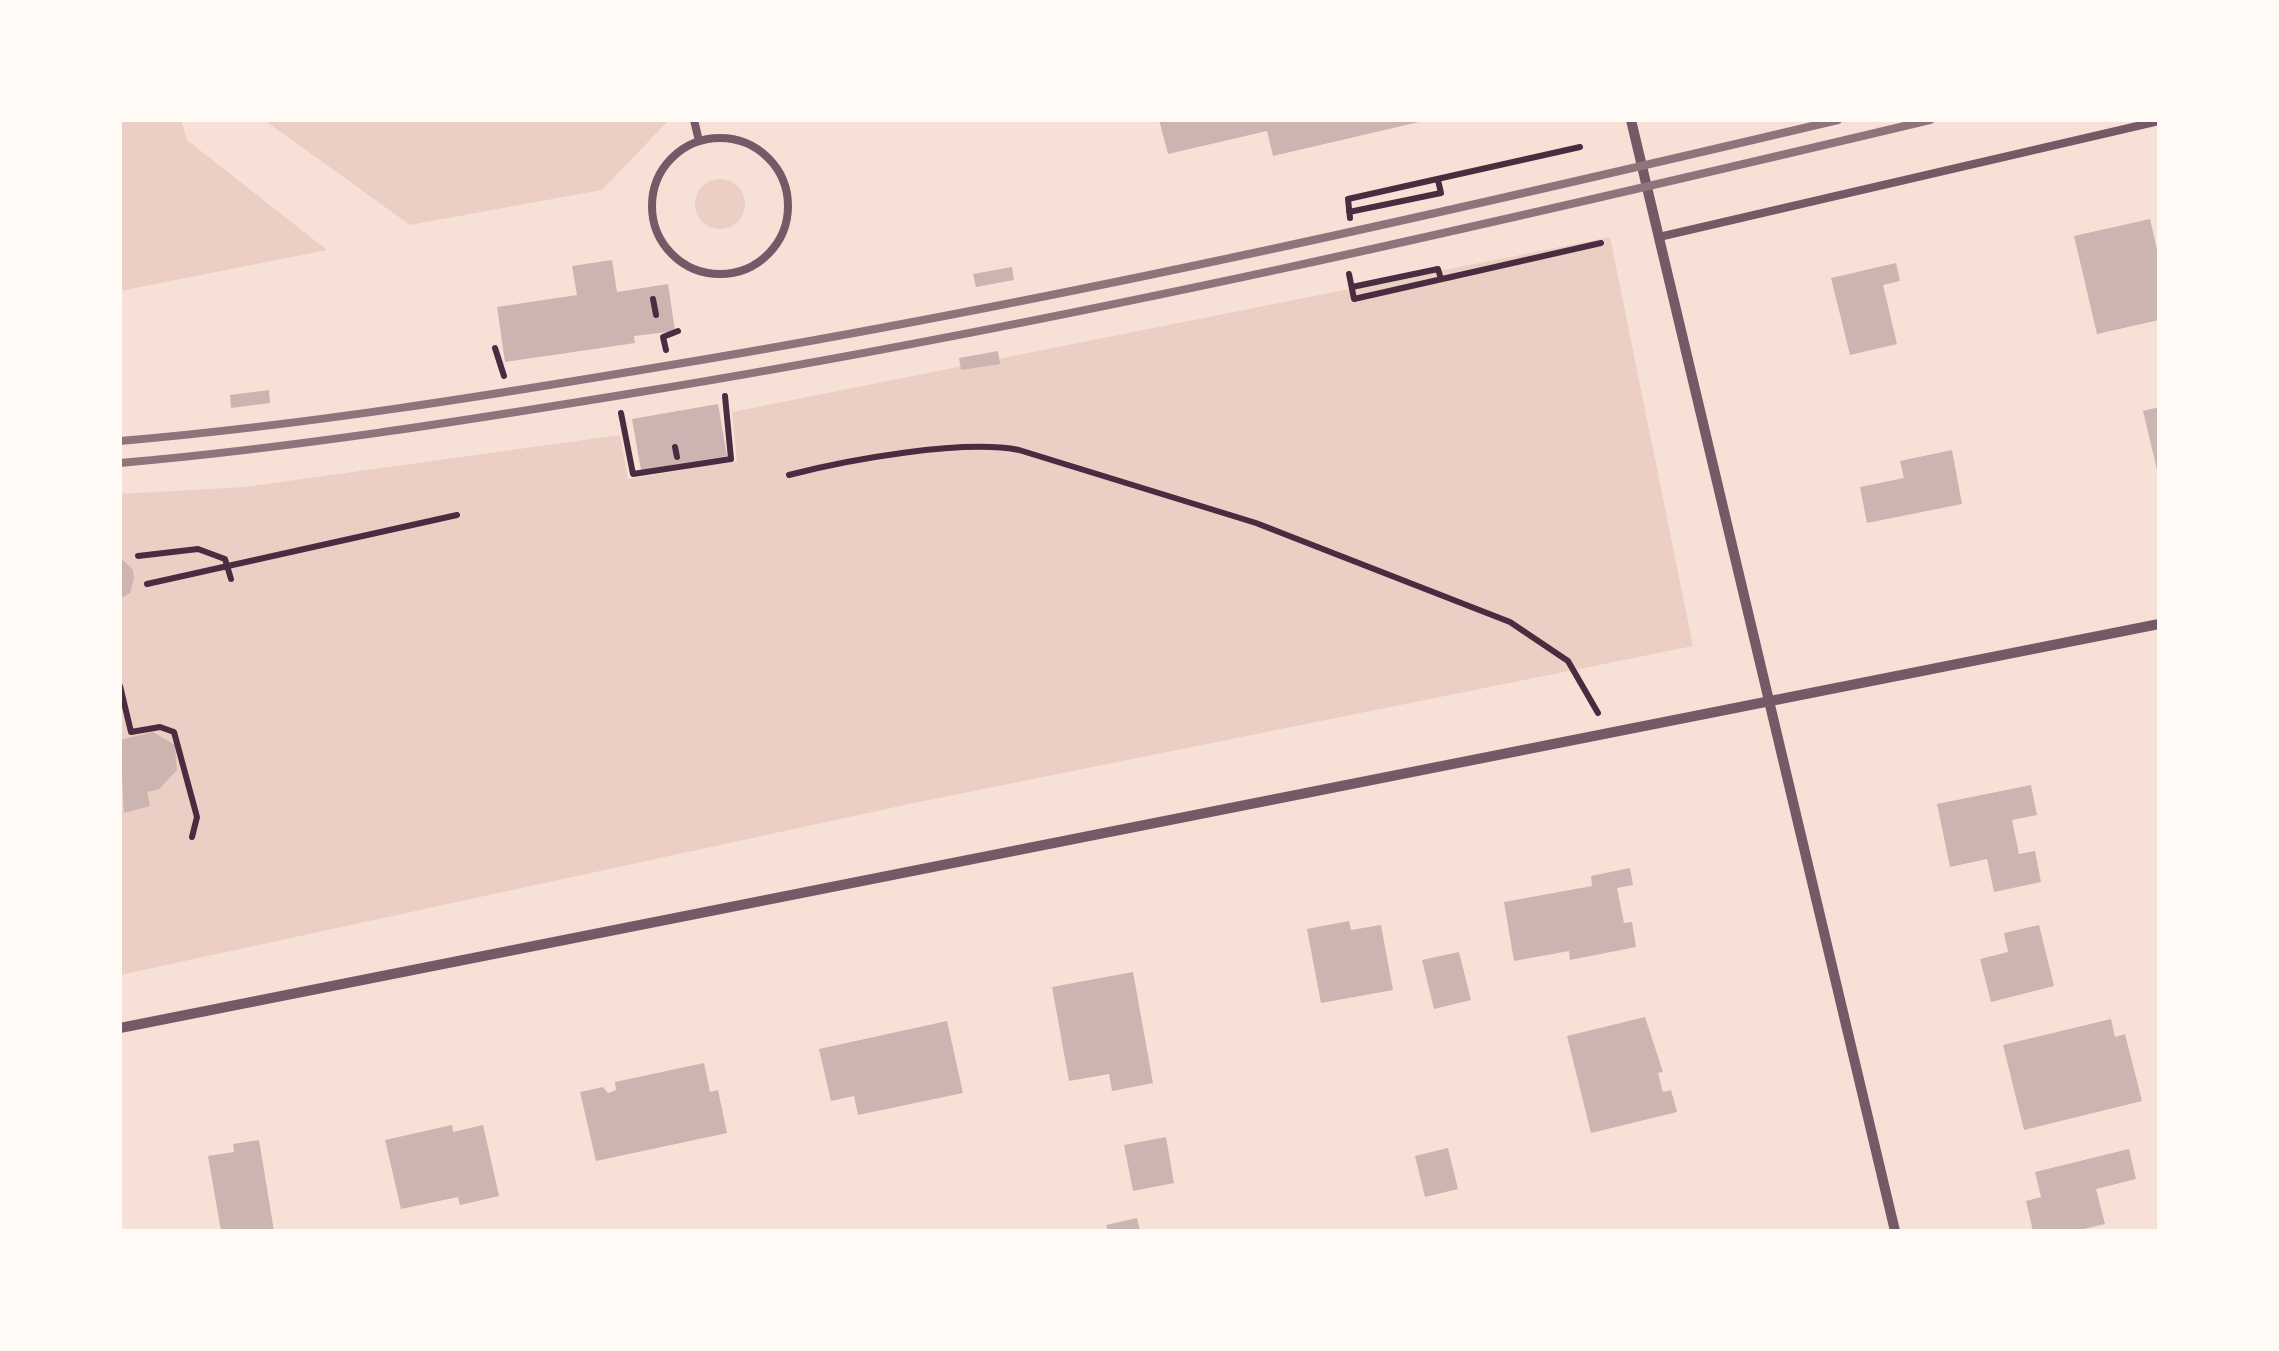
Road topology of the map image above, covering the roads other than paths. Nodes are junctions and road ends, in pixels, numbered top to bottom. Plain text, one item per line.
1 (694, 120) edge
2 (1631, 120) edge
3 (2159, 122) edge
4 (699, 142) junction
5 (1659, 236) junction
6 (2159, 624) edge
7 (1770, 701) junction
8 (120, 1028) edge
9 (1896, 1231) edge

1 - 4 lane
2 - 5 street
3 - 5 lane
4 - 4 lane
5 - 7 street
6 - 7 street
7 - 8 street
7 - 9 street

